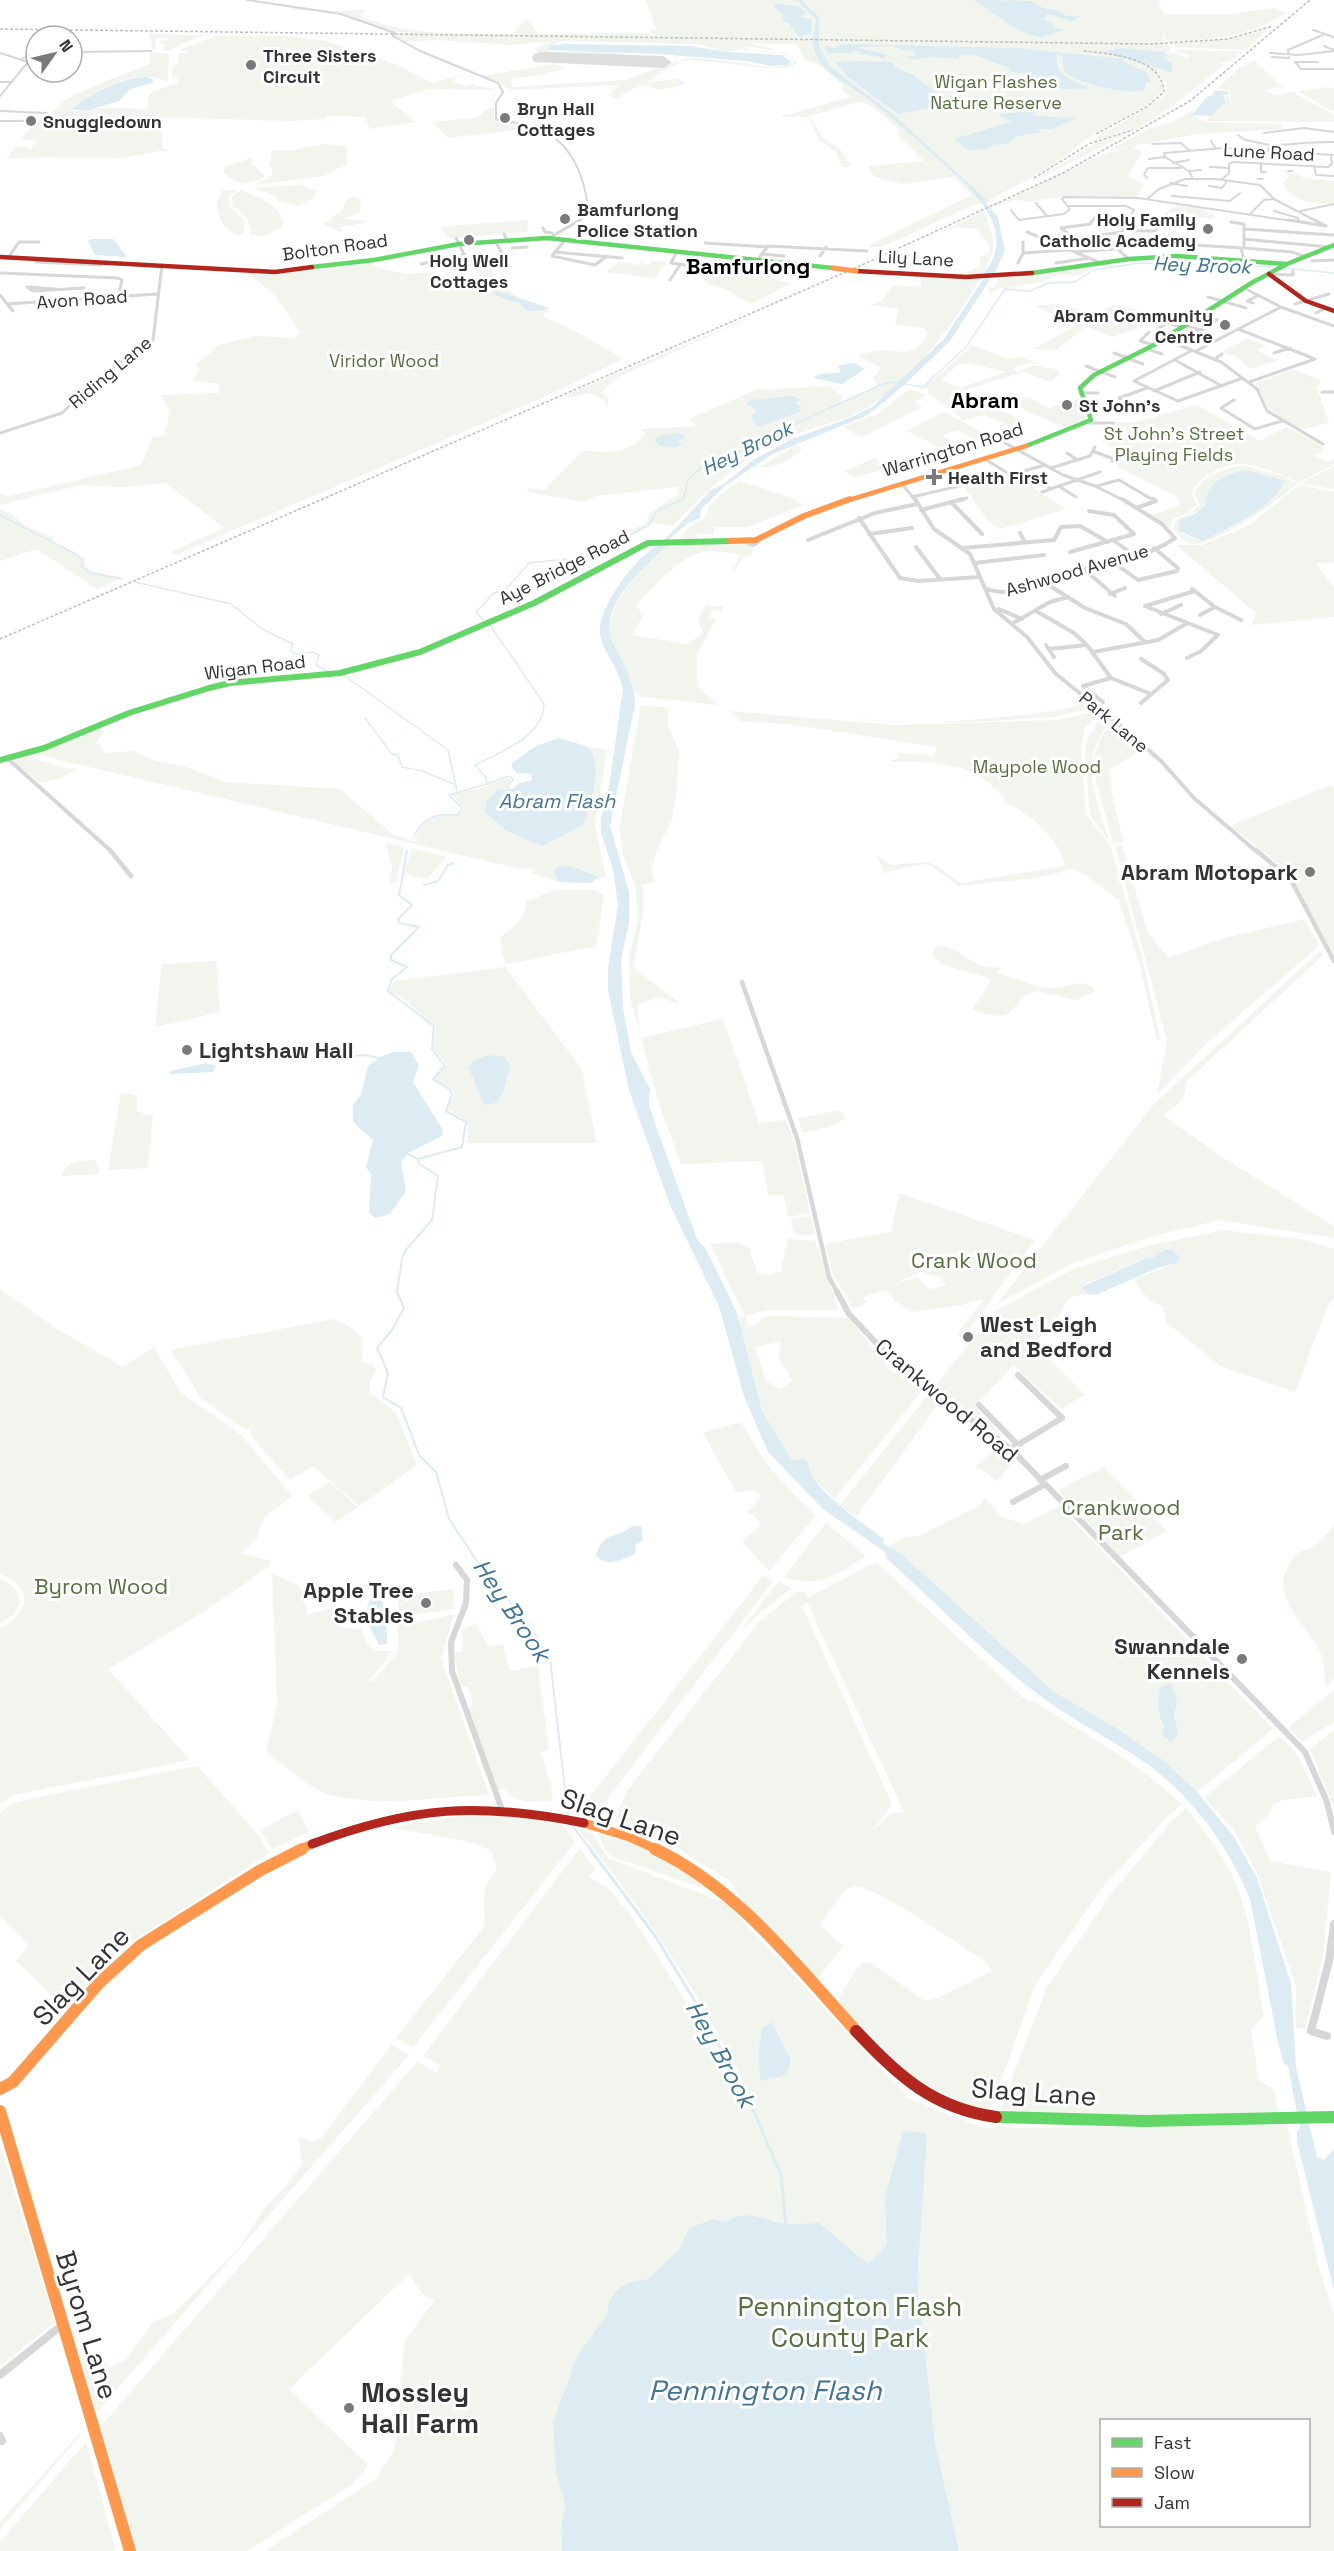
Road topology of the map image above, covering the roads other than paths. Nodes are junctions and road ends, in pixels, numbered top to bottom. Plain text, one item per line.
1 (247, 0) edge
2 (1313, 30) dead end
3 (1325, 34) junction
4 (1334, 38) edge
5 (1330, 41) dead end
6 (1324, 45) dead end
7 (1312, 49) dead end
8 (151, 51) dead end
9 (84, 52) edge
10 (1333, 52) edge
11 (0, 53) edge
12 (1270, 53) dead end
13 (1320, 53) junction
14 (1287, 54) junction
15 (1272, 57) dead end
16 (22, 58) joint
17 (1317, 61) dead end
18 (1314, 69) junction
19 (1334, 69) edge
20 (1318, 75) dead end
21 (0, 82) edge
22 (12, 82) junction
23 (0, 96) edge
24 (0, 111) edge
25 (47, 112) dead end
26 (0, 121) edge
27 (22, 121) dead end
28 (1316, 131) junction
29 (1334, 132) edge
30 (1264, 133) dead end
31 (1238, 135) dead end
32 (1211, 141) dead end
33 (1317, 141) junction
34 (1334, 142) edge
35 (1152, 144) dead end
36 (1270, 145) junction
37 (1216, 149) junction
38 (1203, 150) junction
39 (1190, 151) junction
40 (1268, 151) junction
41 (1301, 152) junction
42 (1209, 155) dead end
43 (1332, 156) edge
44 (1165, 157) junction
45 (1301, 158) dead end
46 (1151, 159) dead end
47 (1189, 160) dead end
48 (1173, 163) junction
49 (1261, 163) junction
50 (1333, 163) edge
51 (1291, 165) junction
52 (1314, 166) junction
53 (1210, 167) dead end
54 (1183, 168) junction
55 (1229, 168) junction
56 (1201, 170) dead end
57 (1189, 171) junction
58 (1261, 172) junction
59 (1266, 172) dead end
60 (1291, 172) dead end
61 (1334, 176) edge
62 (1147, 177) dead end
63 (1192, 177) junction
64 (1258, 179) dead end
65 (1221, 180) junction
66 (1227, 181) junction
67 (1168, 183) junction
68 (1187, 186) dead end
69 (1209, 186) dead end
70 (1240, 193) dead end
71 (1172, 196) dead end
72 (1147, 199) junction
73 (1215, 199) junction
74 (1274, 199) junction
75 (1036, 203) dead end
76 (1334, 204) edge
77 (1068, 206) junction
78 (1305, 207) dead end
79 (1205, 208) junction
80 (1293, 208) junction
81 (1011, 210) dead end
82 (1274, 211) dead end
83 (1301, 211) junction
84 (1249, 215) junction
85 (1047, 216) junction
86 (1095, 217) dead end
87 (1172, 217) dead end
88 (1232, 222) dead end
89 (1298, 222) junction
90 (1244, 229) junction
91 (1124, 231) junction
92 (1027, 232) dead end
93 (547, 234) junction
94 (1334, 235) edge
95 (1072, 237) junction
96 (569, 238) junction
97 (1244, 239) junction
98 (771, 240) dead end
99 (457, 241) junction
100 (495, 241) junction
101 (39, 242) dead end
102 (1023, 242) dead end
103 (1046, 242) junction
104 (705, 243) dead end
105 (1179, 244) junction
106 (767, 246) junction
107 (826, 247) junction
108 (1332, 247) edge
109 (1116, 248) junction
110 (1242, 248) junction
111 (1069, 250) junction
112 (785, 251) dead end
113 (864, 251) dead end
114 (554, 252) junction
115 (677, 252) junction
116 (1074, 252) junction
117 (502, 253) dead end
118 (1023, 253) junction
119 (607, 256) junction
120 (820, 256) dead end
121 (1184, 256) junction
122 (2, 258) edge
123 (622, 258) dead end
124 (758, 258) junction
125 (1089, 258) junction
126 (1129, 259) junction
127 (1309, 259) junction
128 (1244, 260) junction
129 (1334, 260) edge
130 (709, 262) dead end
131 (1101, 263) junction
132 (421, 264) dead end
133 (1019, 264) dead end
134 (1049, 264) dead end
135 (162, 265) junction
136 (680, 265) junction
137 (700, 267) dead end
138 (1285, 267) junction
139 (0, 273) edge
140 (1269, 274) junction
141 (90, 277) junction
142 (670, 280) dead end
143 (84, 288) junction
144 (1244, 288) junction
145 (55, 290) junction
146 (157, 294) junction
147 (1329, 294) dead end
148 (0, 295) edge
149 (1259, 295) junction
150 (118, 296) junction
151 (1208, 297) dead end
152 (81, 299) junction
153 (56, 301) junction
154 (1223, 301) junction
155 (1306, 301) junction
156 (1253, 303) dead end
157 (7, 304) junction
158 (1295, 304) dead end
159 (55, 307) dead end
160 (1281, 307) junction
161 (1246, 308) dead end
162 (13, 311) dead end
163 (1325, 311) edge
164 (1187, 312) dead end
165 (1199, 315) junction
166 (1183, 326) junction
167 (1334, 326) edge
168 (1158, 329) dead end
169 (1238, 329) junction
170 (1201, 330) junction
171 (1149, 332) dead end
172 (1164, 339) junction
173 (1195, 339) dead end
174 (1151, 347) junction
175 (1290, 348) junction
176 (1195, 351) junction
177 (1114, 353) dead end
178 (1274, 353) dead end
179 (1162, 354) dead end
180 (1222, 354) dead end
181 (1128, 358) junction
182 (1215, 359) junction
183 (1175, 360) junction
184 (1143, 364) dead end
185 (1086, 366) dead end
186 (1100, 372) junction
187 (1200, 372) junction
188 (1115, 377) dead end
189 (1243, 378) junction
190 (1249, 382) junction
191 (1220, 385) junction
192 (1147, 388) junction
193 (1154, 391) junction
194 (1322, 392) dead end
195 (1334, 392) edge
196 (1080, 393) junction
197 (1098, 393) dead end
198 (1234, 400) dead end
199 (1139, 412) dead end
200 (1282, 421) junction
201 (1089, 423) junction
202 (1113, 423) dead end
203 (1259, 429) junction
204 (1254, 432) dead end
205 (0, 433) edge
206 (1005, 443) dead end
207 (1323, 444) dead end
208 (1019, 449) junction
209 (1067, 453) dead end
210 (986, 459) junction
211 (1077, 460) junction
212 (1112, 461) dead end
213 (1045, 465) junction
214 (1051, 468) junction
215 (1100, 472) dead end
216 (1009, 474) dead end
217 (1074, 481) junction
218 (901, 482) junction
219 (972, 483) dead end
220 (1097, 486) junction
221 (1060, 487) junction
222 (1052, 489) junction
223 (1042, 492) dead end
224 (912, 497) junction
225 (1076, 497) dead end
226 (967, 498) dead end
227 (952, 503) junction
228 (917, 504) junction
229 (1136, 508) junction
230 (921, 510) junction
231 (1089, 511) dead end
232 (859, 518) junction
233 (912, 528) dead end
234 (1020, 533) dead end
235 (869, 534) junction
236 (982, 534) dead end
237 (808, 540) dead end
238 (1113, 540) junction
239 (664, 541) joint
240 (1025, 542) junction
241 (1108, 542) junction
242 (916, 547) dead end
243 (963, 548) junction
244 (1154, 548) junction
245 (1070, 552) dead end
246 (1044, 555) dead end
247 (1135, 556) junction
248 (975, 562) junction
249 (1113, 562) junction
250 (1086, 571) junction
251 (980, 577) junction
252 (940, 579) junction
253 (1039, 579) junction
254 (1125, 588) dead end
255 (987, 589) junction
256 (1112, 595) joint
257 (1068, 597) junction
258 (1181, 605) dead end
259 (1215, 607) junction
260 (1197, 608) dead end
261 (999, 609) dead end
262 (1036, 611) junction
263 (1204, 611) junction
264 (1161, 614) junction
265 (1200, 615) dead end
266 (1022, 619) junction
267 (1241, 620) dead end
268 (1015, 622) dead end
269 (487, 624) joint
270 (1186, 624) junction
271 (1223, 633) dead end
272 (1218, 635) junction
273 (1145, 642) junction
274 (1046, 645) dead end
275 (1087, 645) junction
276 (1049, 650) junction
277 (1093, 652) junction
278 (1054, 657) dead end
279 (1187, 658) dead end
280 (1141, 659) dead end
281 (1112, 678) junction
282 (1151, 694) junction
283 (1103, 702) dead end
284 (1141, 703) dead end
285 (3, 759) edge
286 (131, 876) dead end
287 (1334, 961) edge
288 (742, 982) dead end
289 (1018, 1375) dead end
290 (979, 1405) dead end
291 (1017, 1444) junction
292 (1011, 1449) junction
293 (1066, 1466) dead end
294 (1042, 1483) junction
295 (1013, 1502) dead end
296 (456, 1564) dead end
297 (501, 1807) junction
298 (1334, 1832) edge
299 (1334, 1924) edge
300 (1327, 2036) dead end
301 (0, 2089) edge
302 (0, 2111) edge
303 (1334, 2117) edge
304 (63, 2324) junction
305 (0, 2375) edge
306 (130, 2551) edge

1 - 93 street
2 - 3 street
3 - 4 street
3 - 14 street
4 - 5 street
6 - 10 street
7 - 13 street
8 - 9 street
10 - 13 street
11 - 16 street
12 - 14 street
13 - 14 street
14 - 15 street
16 - 22 street
17 - 18 street
18 - 19 street
18 - 20 street
21 - 22 street
22 - 23 street
24 - 25 street
26 - 27 street
28 - 29 street
28 - 30 street
28 - 33 street
31 - 36 street
32 - 37 street
33 - 34 street
33 - 36 street
35 - 39 street
36 - 40 street
37 - 38 street, Lune Road
37 - 40 street, Lune Road
38 - 39 street, Lune Road
38 - 42 street
39 - 44 street, Lune Road
40 - 41 street, Lune Road
41 - 43 street, Lune Road
41 - 45 street
43 - 50 street
44 - 46 street, Lune Road
44 - 48 street
47 - 48 street
48 - 54 street
49 - 51 street
49 - 55 street
49 - 58 street
50 - 52 street
51 - 52 street
51 - 60 street
52 - 61 street
53 - 55 street
54 - 57 street
54 - 62 street
55 - 65 street
56 - 57 street
57 - 63 street
58 - 59 street
58 - 64 street
63 - 65 street
63 - 67 street
65 - 66 street
66 - 69 street
66 - 74 street
67 - 68 street
67 - 72 street
70 - 73 street
71 - 73 street
72 - 77 street
72 - 79 street
73 - 79 street
74 - 80 street
74 - 84 street
75 - 85 street
76 - 83 street
77 - 85 street
77 - 91 street
78 - 80 street
79 - 84 street
80 - 83 street
81 - 85 street
82 - 89 street
83 - 89 street
84 - 89 street
86 - 95 street
87 - 91 street
88 - 90 street
90 - 94 street
90 - 97 street
91 - 95 street
92 - 103 street
93 - 96 main road, Lily Lane
93 - 100 main road, Bolton Road
95 - 103 street
96 - 114 street
96 - 115 main road, Lily Lane
97 - 108 street
97 - 110 street
98 - 106 street
99 - 100 main road, Bolton Road
99 - 132 street
99 - 135 main road, Bolton Road
100 - 117 street
101 - 122 street
102 - 118 street
103 - 111 street
104 - 106 street
105 - 109 street
105 - 110 street
105 - 121 street
106 - 107 street
106 - 124 street
107 - 113 street
107 - 120 street
108 - 127 main road
109 - 116 street
109 - 126 street
110 - 127 street
110 - 128 street
111 - 116 street
111 - 118 street
112 - 124 street
114 - 119 street
114 - 119 street
115 - 124 main road, Lily Lane
115 - 136 street
116 - 125 street
118 - 133 street
119 - 123 street
121 - 126 main road, Lily Lane
121 - 128 main road, Lily Lane
122 - 135 main road, Bolton Road
124 - 130 street
124 - 131 main road, Lily Lane, bridge
125 - 131 street
125 - 134 street
126 - 131 main road, Lily Lane
127 - 129 street
127 - 138 main road
128 - 138 main road, Lily Lane
135 - 146 street, Riding Lane
136 - 137 street
136 - 142 street
138 - 140 main road
138 - 140 street
139 - 141 street
140 - 144 main road
140 - 155 main road
141 - 143 street
141 - 150 street
143 - 145 street
143 - 152 street
144 - 149 street
144 - 154 main road
145 - 145 street
146 - 150 street, Avon Road
146 - 205 street, Riding Lane
147 - 155 street
148 - 157 street
149 - 156 street
149 - 160 street
150 - 152 street, Avon Road
151 - 154 street
152 - 153 street, Avon Road
153 - 157 street, Avon Road
153 - 159 street
154 - 161 street
154 - 165 main road
155 - 158 street
155 - 163 main road
157 - 162 street
160 - 167 street
160 - 169 street
164 - 165 street
165 - 166 main road
165 - 170 street
166 - 168 street
166 - 170 street
166 - 172 main road
169 - 175 street
169 - 176 street
170 - 173 street
171 - 174 street
172 - 174 main road
172 - 176 street
174 - 179 street
174 - 181 main road
175 - 178 street
175 - 190 street
176 - 182 street
176 - 183 street
177 - 181 street
180 - 182 street
181 - 184 street
181 - 186 main road
182 - 189 street
183 - 187 street
183 - 192 street
185 - 186 street
186 - 188 street
186 - 196 main road
187 - 191 street
187 - 193 street
189 - 190 street
189 - 191 street
190 - 200 street
191 - 193 street
192 - 193 street
192 - 199 street
194 - 195 street
196 - 197 street
196 - 201 main road
198 - 203 street
200 - 203 street
200 - 207 street
201 - 202 street
201 - 208 main road, Warrington Road
203 - 204 street
206 - 208 street
208 - 210 main road, Warrington Road
208 - 213 street
209 - 211 street
210 - 216 street
210 - 218 main road, Warrington Road
211 - 212 street
211 - 214 street
213 - 214 street
213 - 222 street
214 - 217 street
215 - 217 street
217 - 220 street
217 - 221 street
218 - 224 street, Park Lane
218 - 239 main road, Warrington Road
219 - 224 street
220 - 229 street
220 - 229 street
221 - 222 street
221 - 225 street
222 - 223 street
224 - 228 street, Park Lane
226 - 227 street
227 - 230 street
227 - 236 street
228 - 230 street, Park Lane
228 - 232 street
229 - 244 street, Ashwood Avenue
230 - 243 street, Park Lane
231 - 238 street
232 - 235 street
232 - 237 street
233 - 235 street
234 - 240 street
235 - 252 street
238 - 241 street
238 - 247 street
239 - 269 main road, Aye Bridge Road
240 - 241 street
240 - 243 street
241 - 245 street
242 - 252 street
243 - 248 street, Park Lane
244 - 247 street, Ashwood Avenue
244 - 249 street
246 - 248 street
247 - 249 street, Ashwood Avenue
248 - 251 street, Park Lane
249 - 250 street, Ashwood Avenue
250 - 253 street, Ashwood Avenue
250 - 256 street
251 - 252 street
251 - 255 street, Park Lane
253 - 255 street, Ashwood Avenue
253 - 257 street
254 - 256 street
255 - 287 street, Park Lane
257 - 262 street
257 - 273 street
258 - 264 street
259 - 263 street
259 - 264 street
259 - 267 street
260 - 263 street
261 - 266 street
262 - 266 street
262 - 275 street
263 - 265 street
264 - 270 street
266 - 268 street
269 - 285 main road, Wigan Road
270 - 272 street
270 - 273 street
271 - 272 street
272 - 279 street
273 - 277 street
274 - 276 street
275 - 276 street
275 - 277 street
276 - 278 street
277 - 281 street
280 - 282 street
281 - 282 street
281 - 283 street
282 - 284 street
285 - 286 street
288 - 292 street, Crankwood Road
289 - 291 street
290 - 291 street
291 - 292 street
292 - 294 street, Crankwood Road
293 - 294 street
294 - 295 street
294 - 298 street, Crankwood Road
296 - 297 street
297 - 301 main road, Slag Lane
297 - 303 main road, Slag Lane
299 - 300 street
302 - 304 main road, Byrom Lane
304 - 305 street
304 - 306 main road, Byrom Lane

